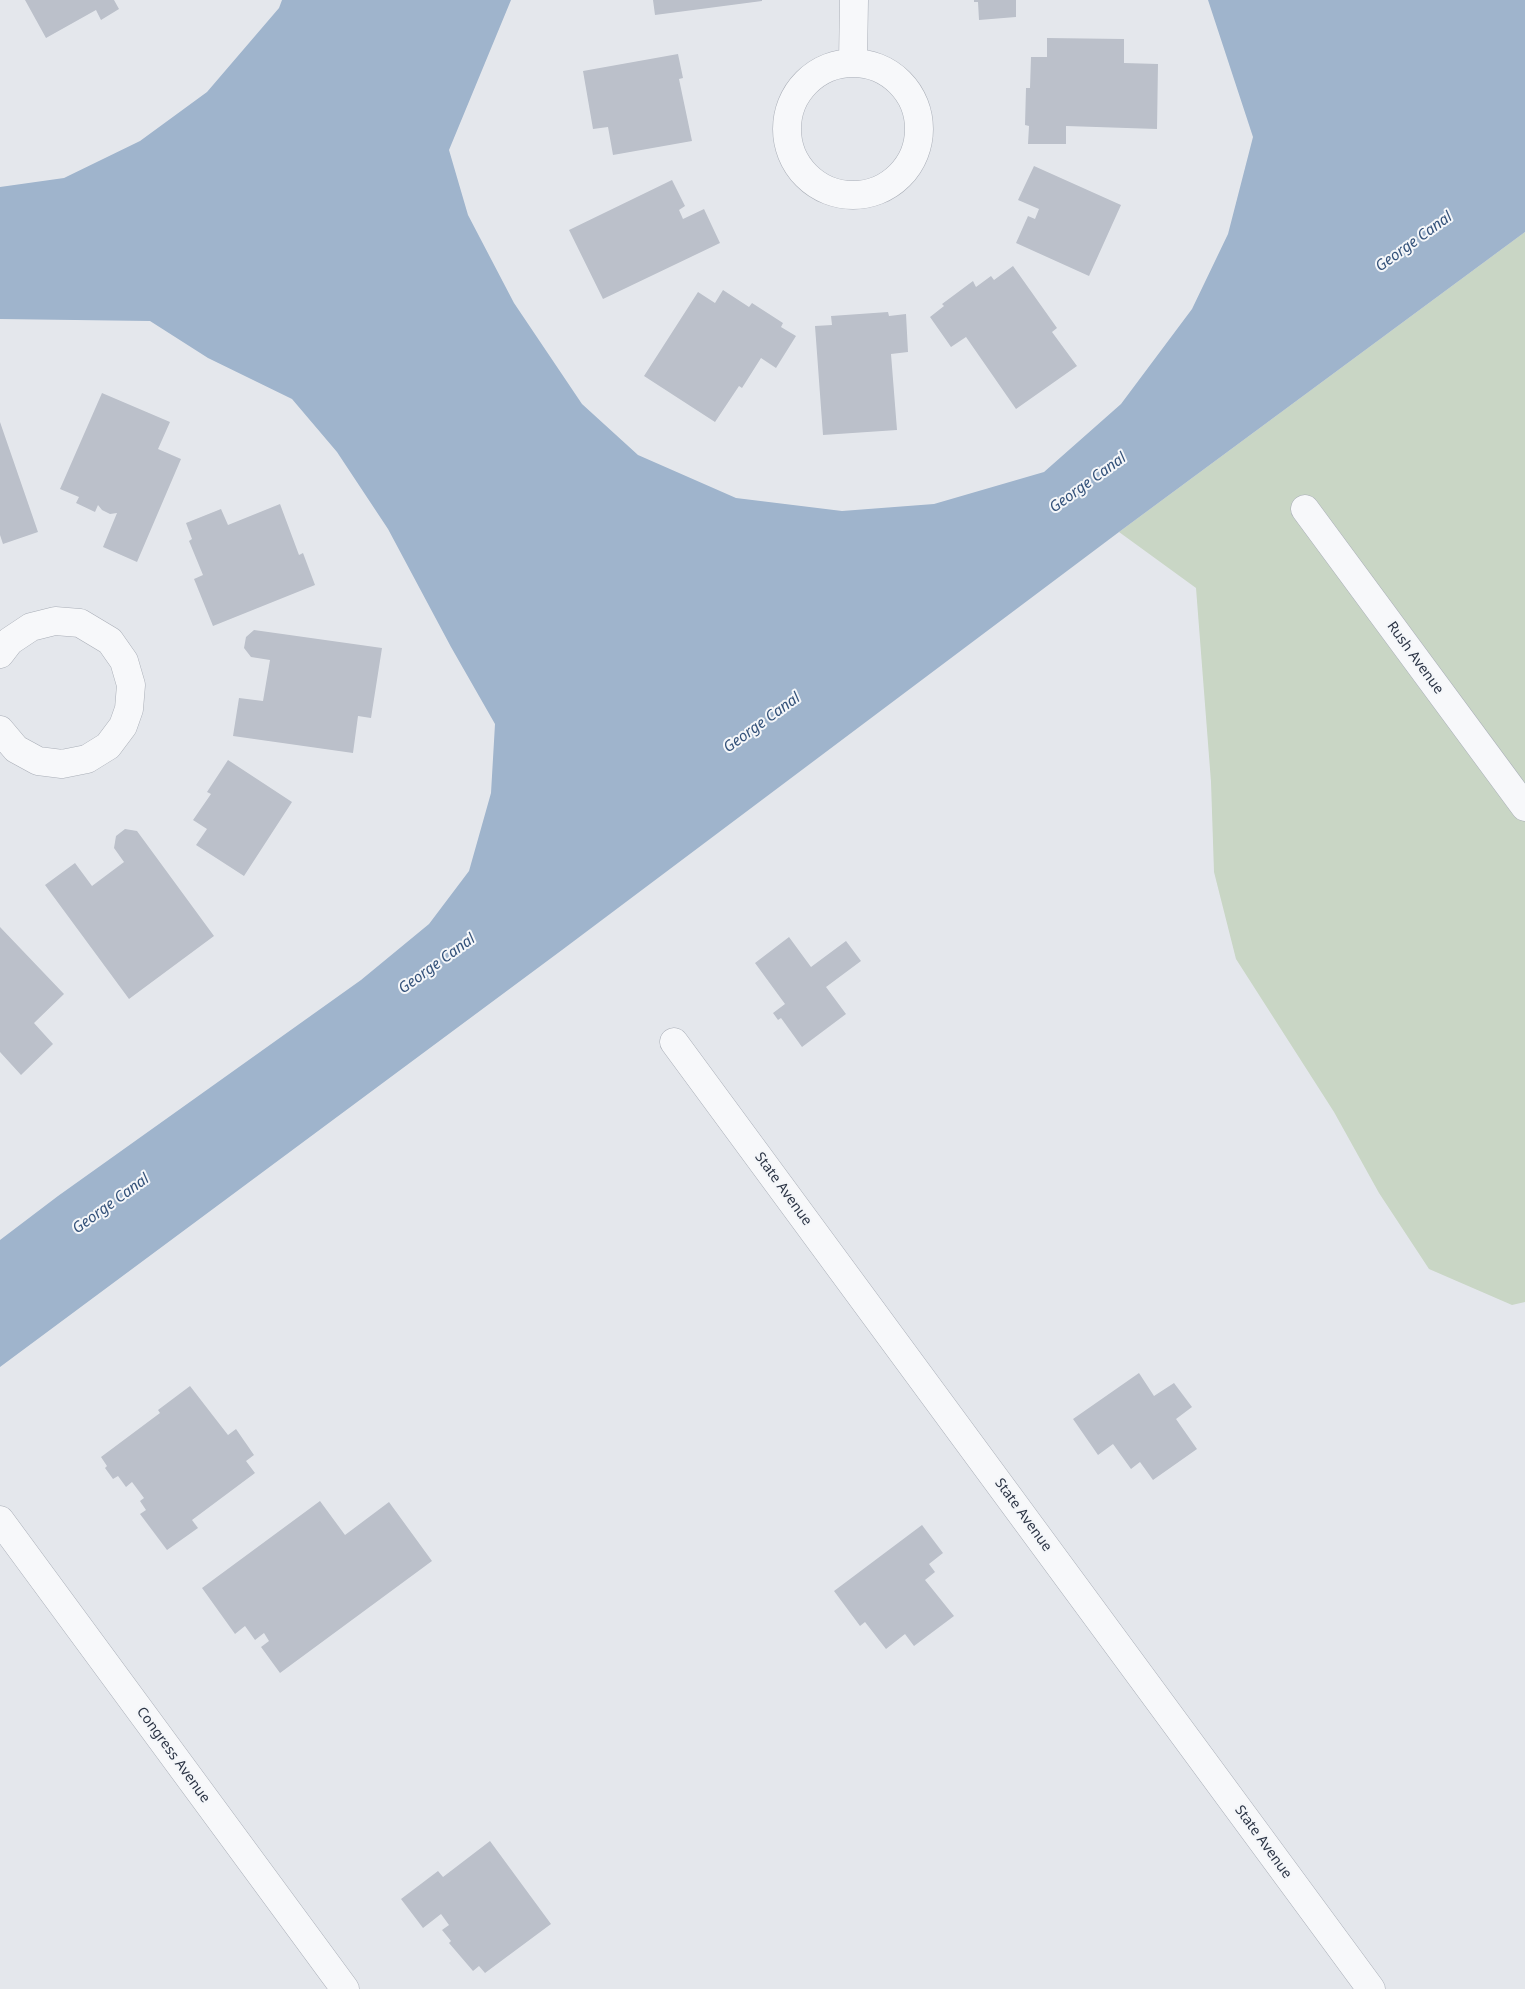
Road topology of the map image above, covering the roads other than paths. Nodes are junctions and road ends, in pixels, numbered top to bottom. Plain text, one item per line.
1 (854, 0) edge
2 (853, 62) junction
3 (1305, 509) dead end
4 (0, 654) edge
5 (5, 748) edge
6 (1525, 807) edge
7 (674, 1042) dead end
8 (0, 1520) edge
9 (345, 1989) edge
10 (1371, 1989) edge

1 - 2 street
2 - 2 street
3 - 6 street, Rush Avenue
4 - 5 street
7 - 10 street, State Avenue
8 - 9 street, Congress Avenue

